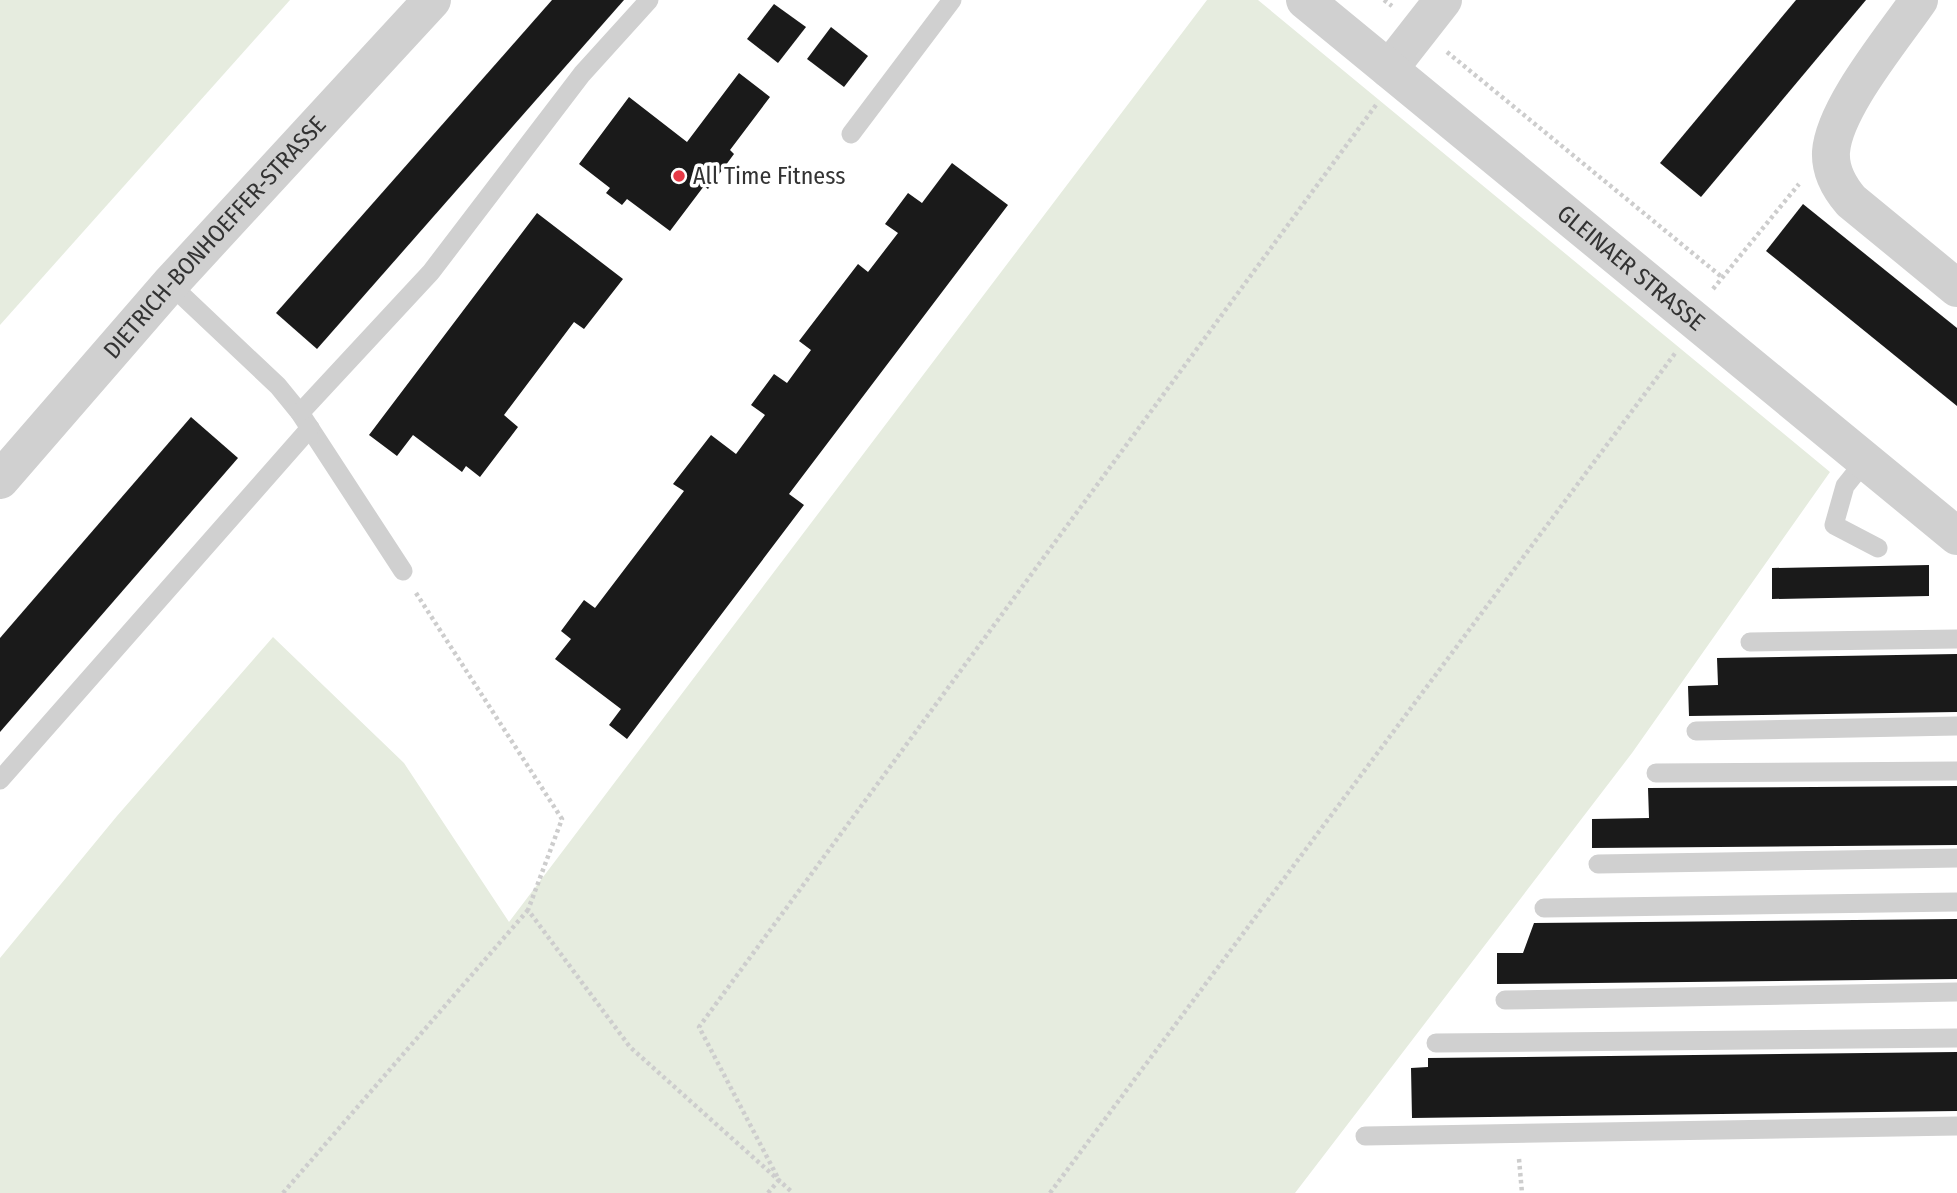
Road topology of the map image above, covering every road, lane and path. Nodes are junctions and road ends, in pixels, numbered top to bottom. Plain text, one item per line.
1 (432, 0) edge
2 (649, 0) edge
3 (953, 0) edge
4 (1305, 0) edge
5 (1384, 0) edge
6 (1443, 0) edge
7 (1919, 0) edge
8 (1420, 29) junction
9 (1389, 69) junction
10 (851, 134) dead end
11 (1833, 166) junction
12 (1723, 278) junction
13 (170, 284) junction
14 (1957, 288) edge
15 (1690, 317) junction
16 (305, 420) junction
17 (1866, 461) junction
18 (0, 480) edge
19 (1957, 536) edge
20 (1878, 548) dead end
21 (403, 571) joint
22 (1957, 639) edge
23 (1750, 642) dead end
24 (1957, 726) edge
25 (1696, 731) dead end
26 (1957, 771) edge
27 (1656, 774) dead end
28 (0, 780) edge
29 (1957, 858) edge
30 (1598, 864) dead end
31 (1957, 902) edge
32 (1544, 908) dead end
33 (528, 910) junction
34 (1957, 992) edge
35 (1505, 1000) dead end
36 (1957, 1038) edge
37 (1436, 1043) dead end
38 (1957, 1126) edge
39 (1365, 1136) dead end
40 (779, 1180) junction
41 (283, 1193) edge
42 (768, 1193) edge
43 (793, 1193) edge
44 (1050, 1193) edge

1 - 13 street, DIETRICH-BONHOEFFER-STRASSE
2 - 16 lane
3 - 10 lane
4 - 9 street, GLEINAER STRASSE
5 - 8 path
6 - 8 street
7 - 11 street
8 - 9 street
8 - 12 path
9 - 15 street, GLEINAER STRASSE
9 - 40 path
11 - 12 path
11 - 14 street
12 - 15 path
13 - 16 lane
13 - 18 street, DIETRICH-BONHOEFFER-STRASSE
15 - 17 street, GLEINAER STRASSE
15 - 44 path
16 - 21 lane
16 - 28 lane
17 - 19 street, GLEINAER STRASSE
17 - 20 lane
21 - 33 path
22 - 23 lane
24 - 25 lane
26 - 27 lane
29 - 30 lane
31 - 32 lane
33 - 40 path
33 - 41 path
34 - 35 lane
36 - 37 lane
38 - 39 lane
40 - 42 path
40 - 43 path

